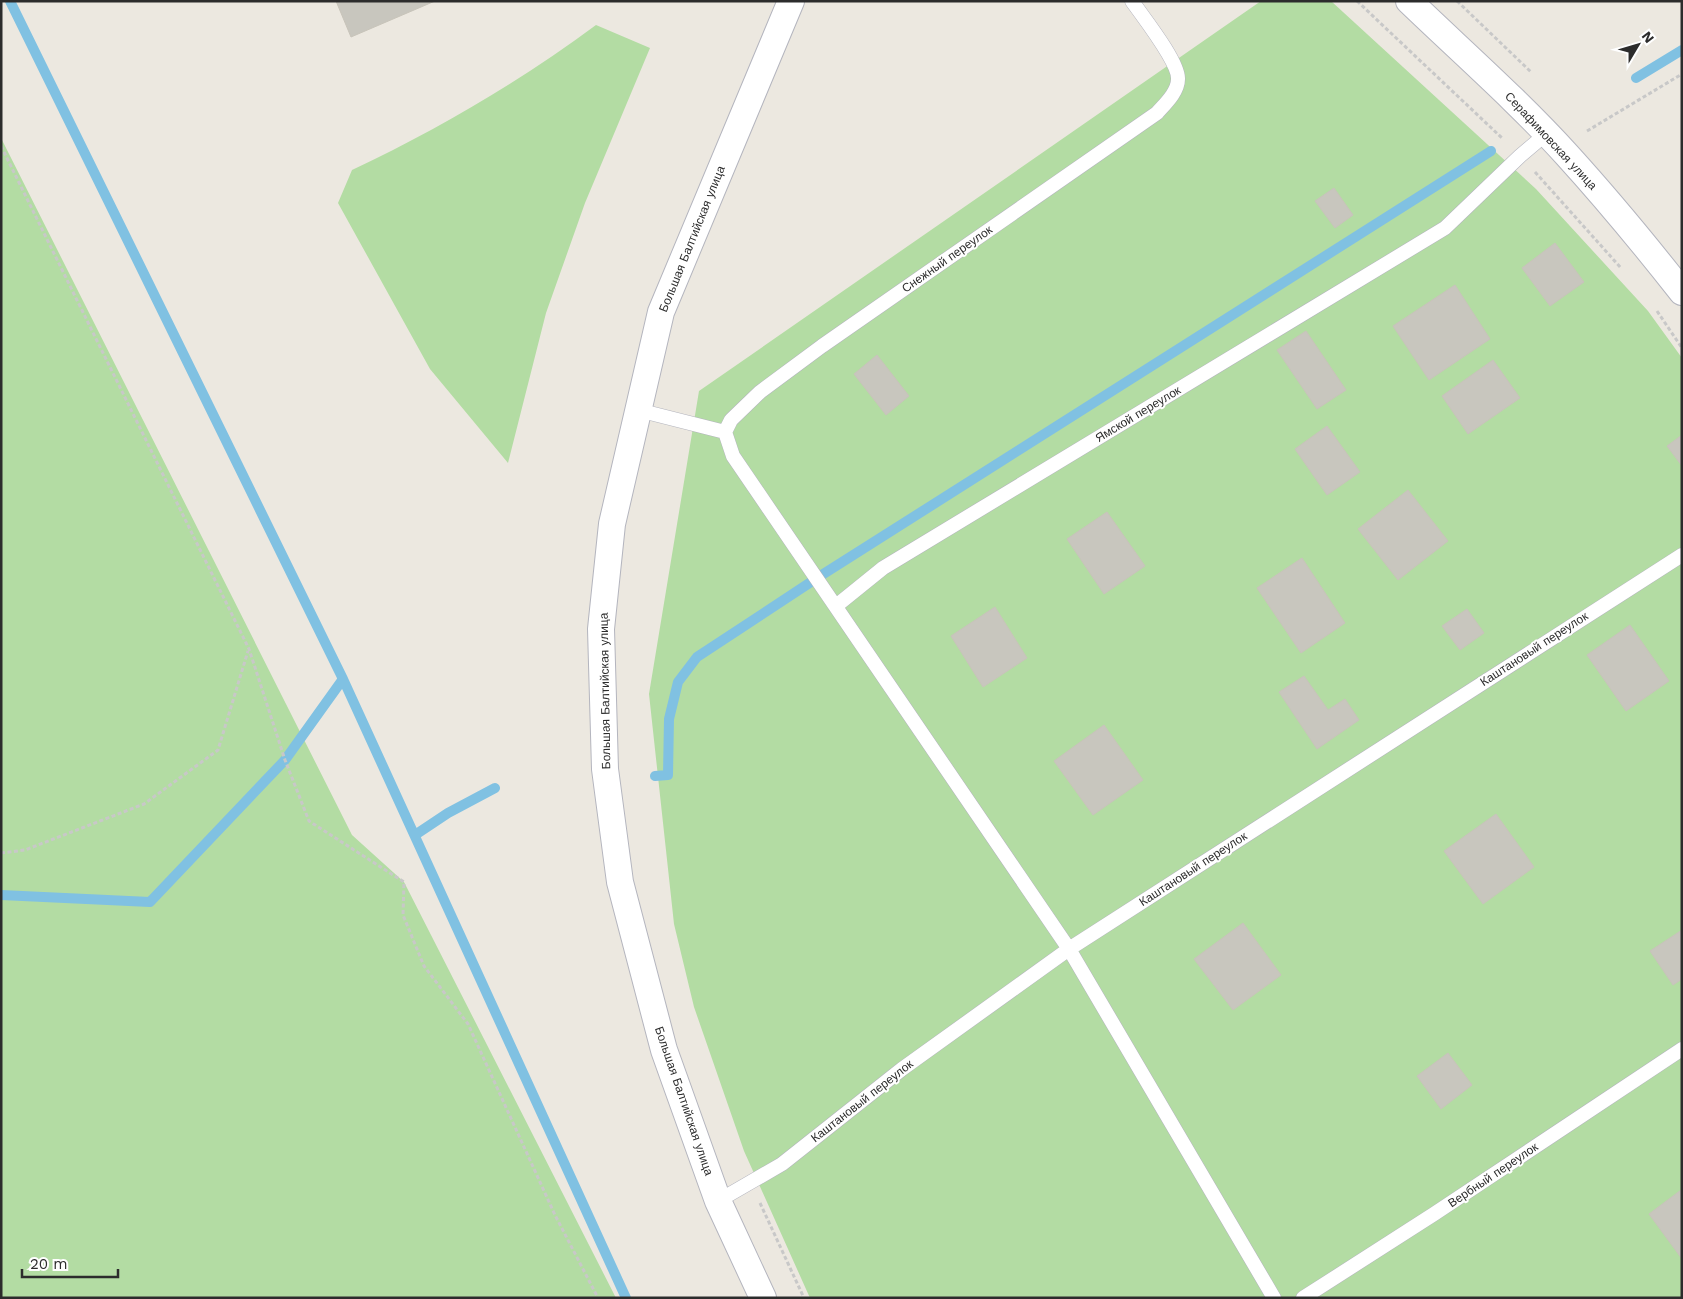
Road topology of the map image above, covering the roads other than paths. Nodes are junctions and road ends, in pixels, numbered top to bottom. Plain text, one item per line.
1 (791, 1) edge
2 (1132, 1) edge
3 (1409, 1) edge
4 (1546, 134) junction
5 (1682, 292) edge
6 (638, 410) junction
7 (725, 432) junction
8 (1682, 555) edge
9 (836, 606) junction
10 (1069, 949) junction
11 (1682, 1049) edge
12 (718, 1201) junction
13 (763, 1298) edge
14 (1274, 1298) edge
15 (1303, 1298) edge

1 - 6 street, Большая Балтийская улица
2 - 7 lane, Снежный переулок
3 - 4 street, Серафимовская улица
4 - 5 street, Серафимовская улица
4 - 9 lane, Ямской переулок
6 - 7 lane
6 - 12 street, Большая Балтийская улица
7 - 9 lane
8 - 10 lane, Каштановый переулок
9 - 10 lane
10 - 12 lane, Каштановый переулок
10 - 14 lane
11 - 15 lane, Вербный переулок
12 - 13 street, Большая Балтийская улица

